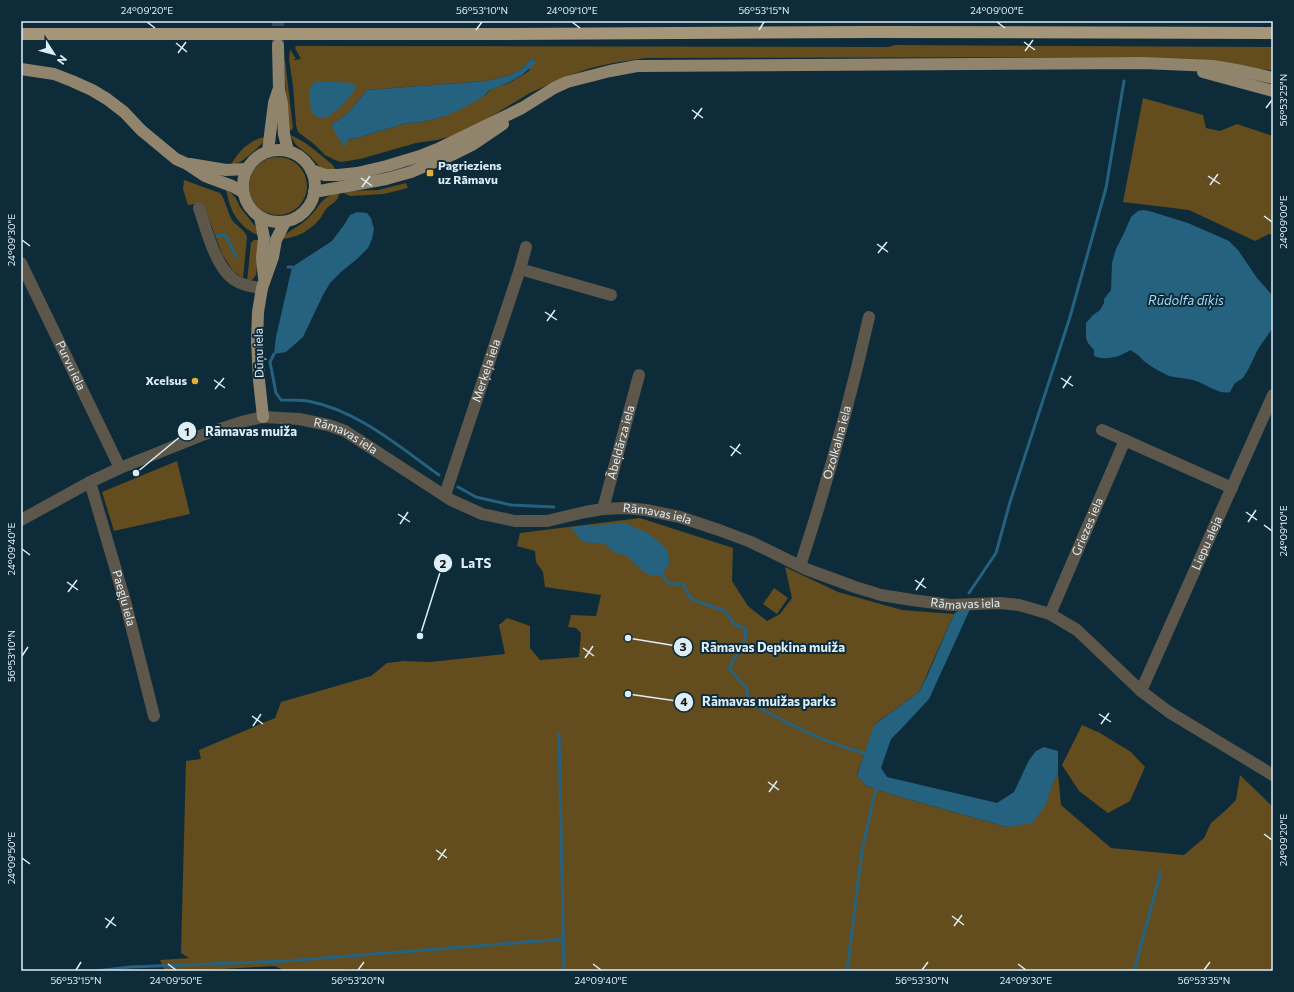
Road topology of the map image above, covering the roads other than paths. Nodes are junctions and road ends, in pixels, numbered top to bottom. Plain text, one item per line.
1 (1273, 33) edge
2 (21, 34) edge
3 (278, 45) tunnel mouth
4 (1187, 66) junction
5 (21, 69) edge
6 (1273, 78) edge
7 (279, 90) junction
8 (1273, 91) edge
9 (522, 108) junction
10 (288, 150) junction
11 (268, 151) junction
12 (187, 164) junction
13 (247, 169) junction
14 (311, 170) junction
15 (243, 192) junction
16 (314, 192) junction
17 (199, 208) dead end
18 (260, 217) junction
19 (285, 222) junction
20 (526, 247) dead end
21 (21, 263) edge
22 (520, 269) junction
23 (263, 285) junction
24 (610, 295) dead end
25 (869, 317) dead end
26 (639, 375) dead end
27 (1273, 395) edge
28 (263, 417) junction
29 (1102, 430) dead end
30 (1125, 440) junction
31 (120, 468) junction
32 (90, 482) junction
33 (1232, 488) junction
34 (445, 495) junction
35 (603, 509) junction
36 (21, 520) edge
37 (800, 566) junction
38 (1050, 614) junction
39 (1141, 691) junction
40 (154, 716) dead end
41 (1273, 775) edge

1 - 2 highway
3 - 7 main road
4 - 6 main road
4 - 8 main road
4 - 9 main road
5 - 12 main road
7 - 10 main road
7 - 11 main road
9 - 14 main road
9 - 16 main road
10 - 11 main road
10 - 14 main road
11 - 13 main road
12 - 13 main road
12 - 15 main road
13 - 15 main road
14 - 16 main road
15 - 18 main road
16 - 19 main road
17 - 23 street
18 - 19 main road
18 - 23 main road, Dūņu iela
19 - 23 main road, Dūņu iela
20 - 22 street, Merķeļa iela
21 - 31 street, Purvu iela
22 - 24 street
22 - 34 street, Merķeļa iela
23 - 28 main road, Dūņu iela
25 - 37 street, Ozolkalna iela
26 - 35 street, Ābeļdārza iela
27 - 33 street, Liepu aleja
28 - 31 street, Rāmavas iela
28 - 34 street, Rāmavas iela
29 - 30 street
30 - 33 street
30 - 38 street, Griezes iela
31 - 32 street, Rāmavas iela
32 - 36 street, Rāmavas iela
32 - 40 street, Paegļu iela
33 - 39 street, Liepu aleja
34 - 35 street, Rāmavas iela
35 - 37 street, Rāmavas iela
37 - 38 street, Rāmavas iela
38 - 39 street, Rāmavas iela
39 - 41 street, Rāmavas iela

